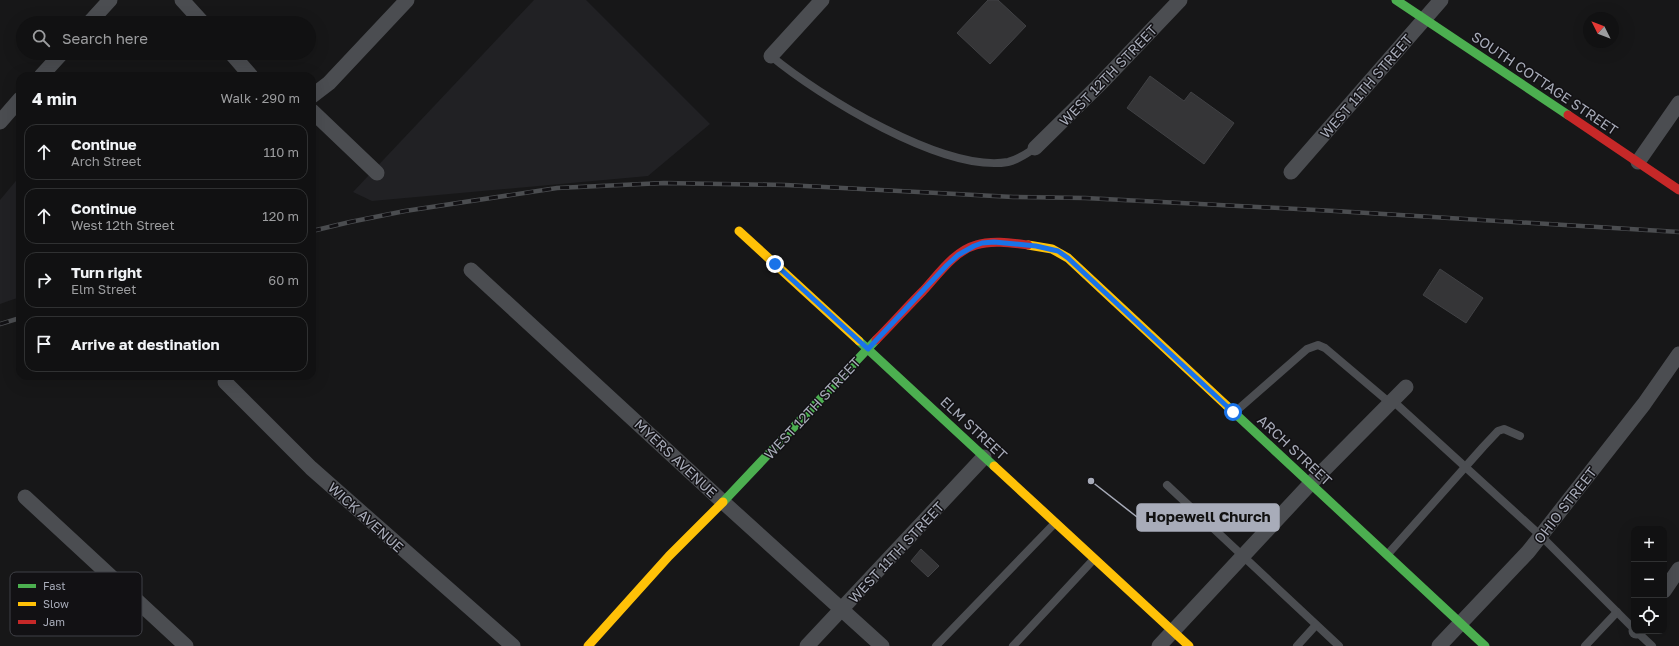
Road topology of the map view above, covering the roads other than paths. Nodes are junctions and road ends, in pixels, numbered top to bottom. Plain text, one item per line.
1 (110, 0) edge
2 (182, 0) edge
3 (408, 0) edge
4 (822, 0) edge
5 (1180, 0) edge
6 (1396, 0) edge
7 (1441, 0) edge
8 (95, 16) edge
9 (197, 16) edge
10 (1423, 19) junction
11 (771, 56) joint
12 (56, 60) edge
13 (237, 60) edge
14 (45, 72) edge
15 (248, 72) edge
16 (316, 93) edge
17 (1679, 103) edge
18 (16, 104) edge
19 (316, 115) edge
20 (0, 122) edge
21 (1035, 148) joint
22 (1638, 162) junction
23 (1291, 172) dead end
24 (377, 173) dead end
25 (1679, 190) edge
26 (739, 231) dead end
27 (1068, 258) joint
28 (471, 270) dead end
29 (868, 349) junction
30 (1679, 354) edge
31 (225, 382) dead end
32 (1406, 387) dead end
33 (1391, 402) junction
34 (1234, 413) junction
35 (1520, 436) dead end
36 (984, 457) junction
37 (1465, 467) junction
38 (1311, 483) junction
39 (1167, 485) dead end
40 (25, 497) dead end
41 (723, 502) junction
42 (1055, 523) junction
43 (1541, 536) junction
44 (1387, 555) junction
45 (1243, 557) junction
46 (1094, 559) junction
47 (1679, 569) edge
48 (106, 572) edge
49 (1667, 587) edge
50 (142, 605) edge
51 (842, 609) junction
52 (1617, 612) junction
53 (1461, 624) junction
54 (1316, 625) junction
55 (1631, 626) edge
56 (1173, 631) junction
57 (1639, 634) edge
58 (186, 646) edge
59 (513, 646) edge
60 (588, 646) edge
61 (807, 646) edge
62 (882, 646) edge
63 (936, 646) edge
64 (1014, 646) edge
65 (1158, 646) edge
66 (1189, 646) edge
67 (1297, 646) edge
68 (1339, 646) edge
69 (1439, 646) edge
70 (1485, 646) edge
71 (1585, 646) edge
72 (1652, 646) edge

1 - 8 street
2 - 9 street
3 - 16 street
4 - 11 street
5 - 21 street, WEST 12TH STREET
6 - 10 street, SOUTH COTTAGE STREET
7 - 10 street, WEST 11TH STREET
10 - 22 street, SOUTH COTTAGE STREET
10 - 23 street, WEST 11TH STREET
11 - 21 lane
12 - 14 street
13 - 15 street
17 - 22 street
18 - 20 street
19 - 24 street
22 - 25 street, SOUTH COTTAGE STREET
26 - 29 street, ELM STREET
27 - 29 street, WEST 12TH STREET
27 - 34 street, ARCH STREET
28 - 41 street, MYERS AVENUE
29 - 36 street, ELM STREET
29 - 41 street, WEST 12TH STREET
30 - 43 street, OHIO STREET
31 - 59 street, WICK AVENUE
32 - 33 street
33 - 34 lane
33 - 37 lane
33 - 38 street
34 - 38 street, ARCH STREET
35 - 37 lane
36 - 42 street, ELM STREET
36 - 51 street, WEST 11TH STREET
37 - 43 lane
37 - 44 lane
38 - 44 street, ARCH STREET
38 - 45 street
39 - 45 lane
40 - 48 street
41 - 51 street, MYERS AVENUE
41 - 60 street, WEST 12TH STREET
42 - 46 street, ELM STREET
42 - 63 lane
43 - 52 lane
43 - 53 street, OHIO STREET
44 - 53 street, ARCH STREET
45 - 54 lane
45 - 56 street
46 - 56 street, ELM STREET
46 - 64 lane
47 - 49 street
50 - 58 street
51 - 61 street, WEST 11TH STREET
51 - 62 street, MYERS AVENUE
52 - 55 lane
52 - 71 lane
53 - 69 street, OHIO STREET
53 - 70 street, ARCH STREET
54 - 67 lane
54 - 68 lane
56 - 65 street
56 - 66 street, ELM STREET
57 - 72 lane

